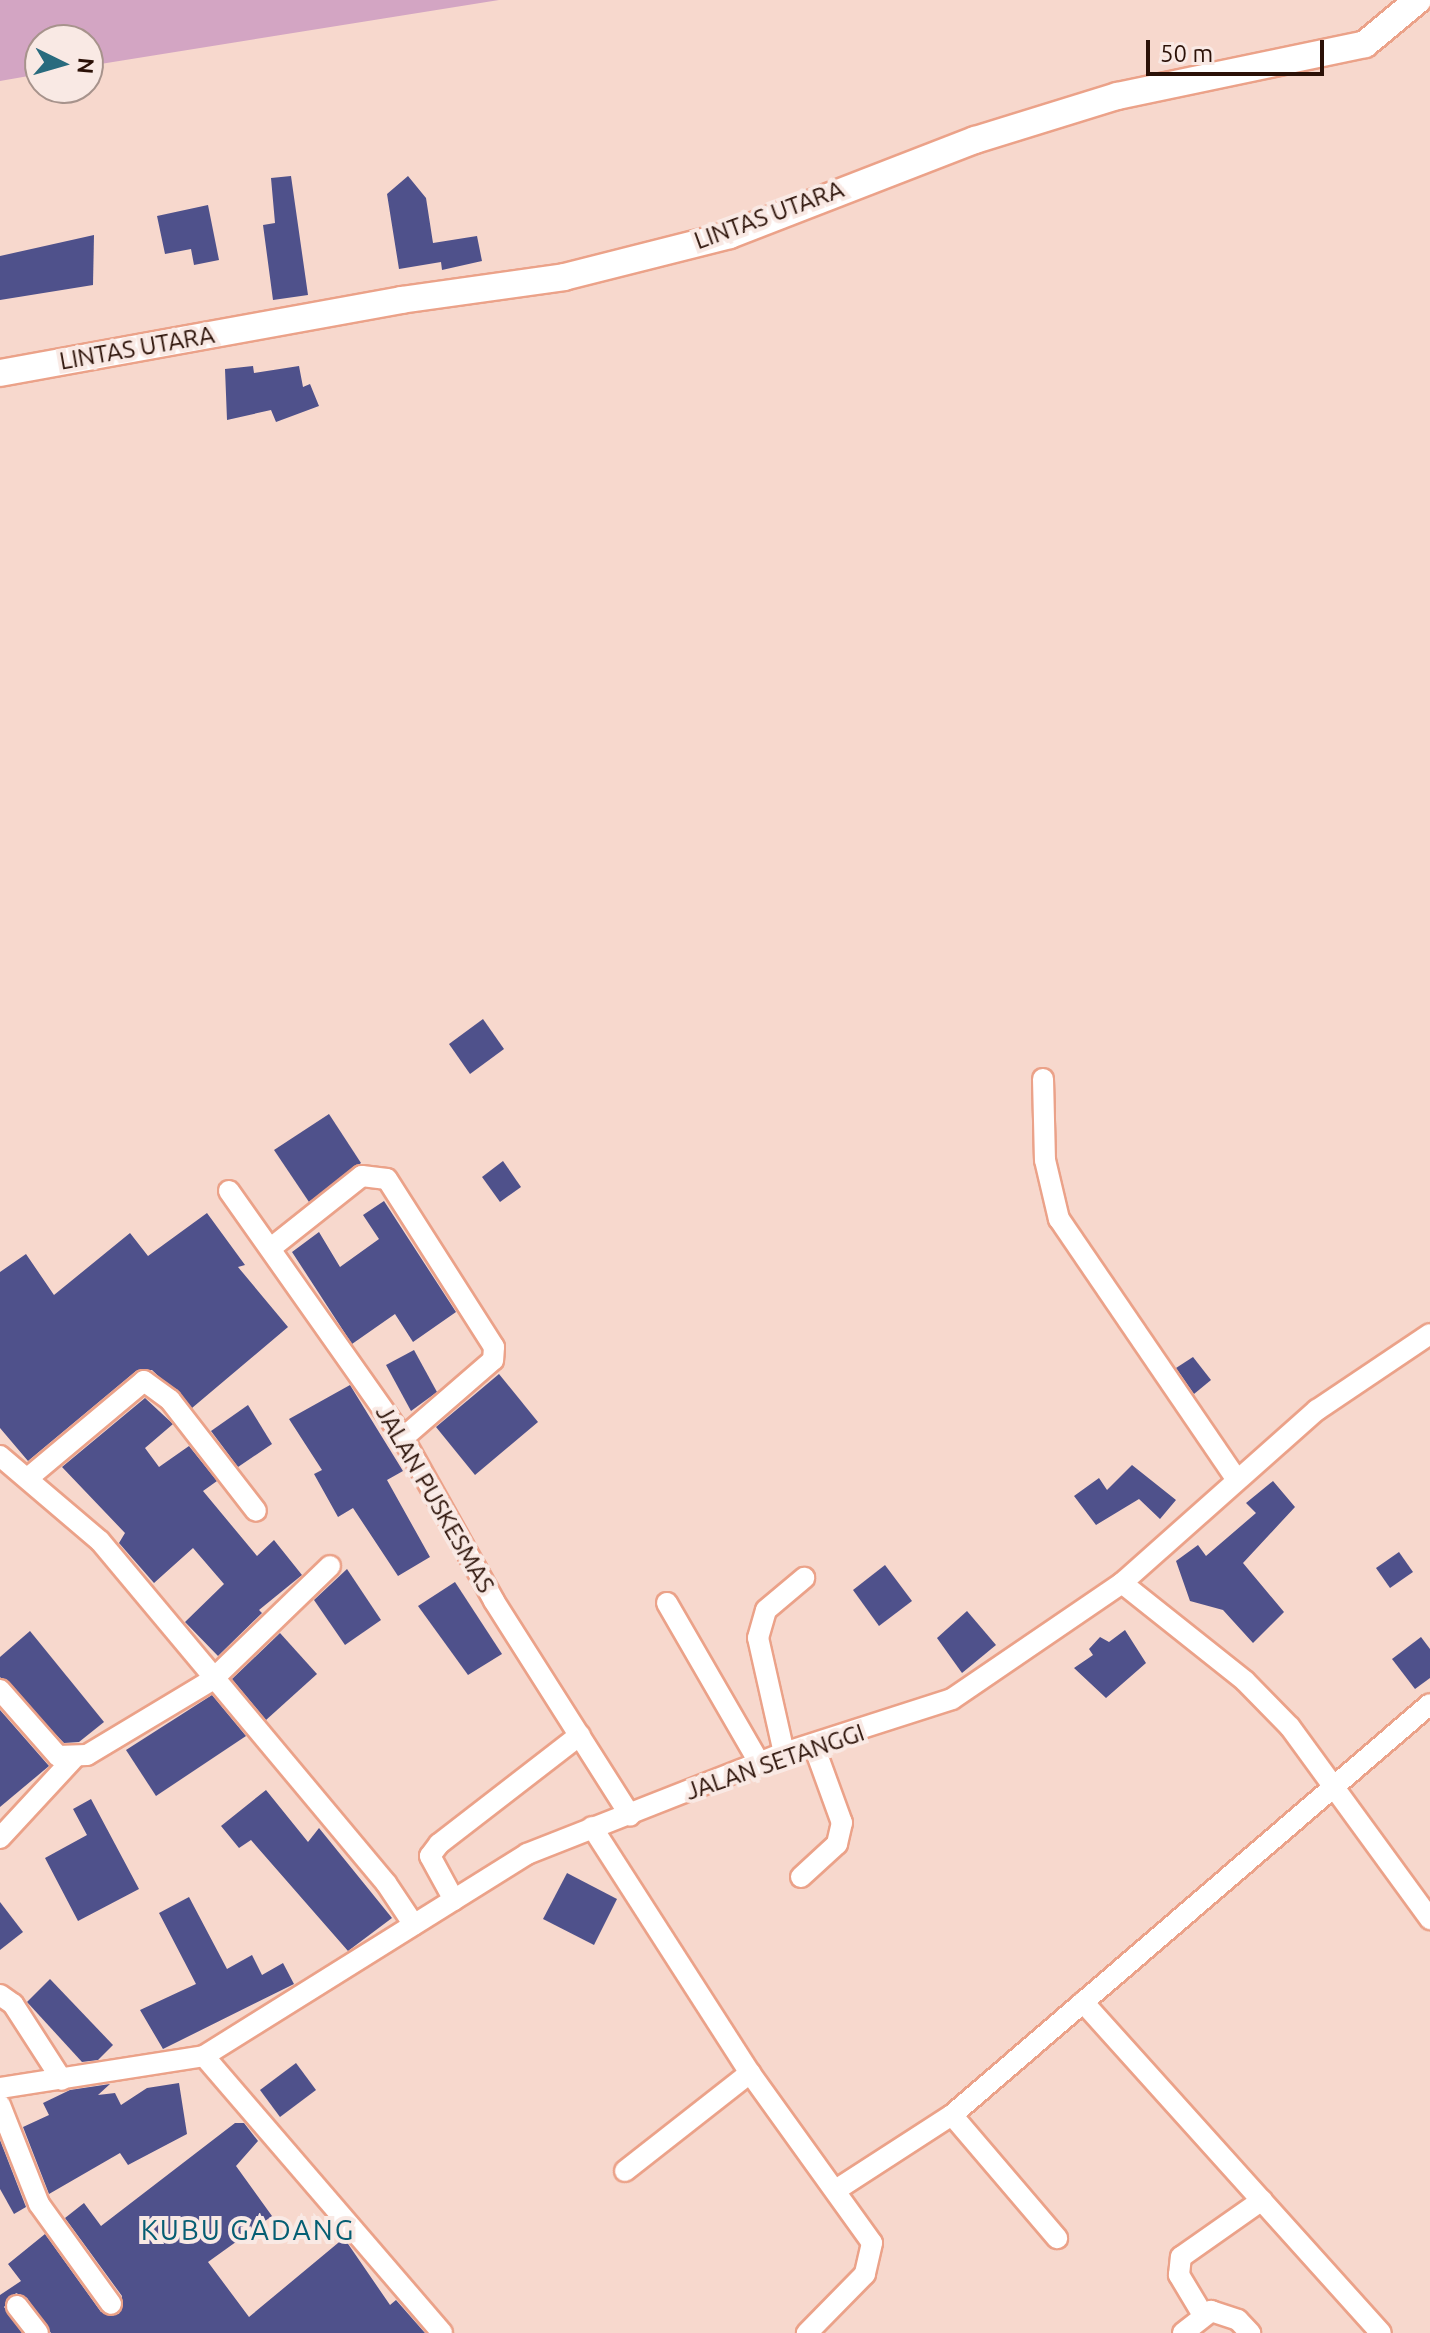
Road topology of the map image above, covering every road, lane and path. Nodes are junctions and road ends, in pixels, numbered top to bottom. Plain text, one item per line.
1 (1418, 0) edge
2 (0, 373) edge
3 (1043, 1079) dead end
4 (229, 1191) dead end
5 (271, 1248) junction
6 (1430, 1334) edge
7 (403, 1438) junction
8 (0, 1456) edge
9 (1235, 1477) junction
10 (28, 1478) junction
11 (256, 1511) dead end
12 (330, 1566) dead end
13 (804, 1578) dead end
14 (1122, 1583) junction
15 (667, 1603) dead end
16 (212, 1680) junction
17 (0, 1690) edge
18 (1430, 1704) edge
19 (580, 1735) junction
20 (814, 1746) junction
21 (784, 1753) junction
22 (74, 1758) junction
23 (760, 1764) junction
24 (1333, 1789) junction
25 (630, 1815) junction
26 (592, 1827) junction
27 (0, 1838) edge
28 (801, 1877) dead end
29 (454, 1900) junction
30 (1430, 1919) edge
31 (414, 1925) junction
32 (0, 1995) edge
33 (1083, 2002) junction
34 (204, 2056) junction
35 (750, 2073) junction
36 (62, 2080) junction
37 (0, 2088) edge
38 (0, 2105) edge
39 (952, 2115) junction
40 (625, 2171) dead end
41 (839, 2188) junction
42 (1262, 2200) junction
43 (1057, 2238) dead end
44 (111, 2304) dead end
45 (17, 2306) dead end
46 (1203, 2315) junction
47 (38, 2333) edge
48 (442, 2333) edge
49 (807, 2333) edge
50 (1183, 2333) edge
51 (1250, 2333) edge
52 (1381, 2333) edge

1 - 2 street, LINTAS UTARA
3 - 9 street
4 - 5 street, JALAN PUSKESMAS
5 - 7 street, JALAN PUSKESMAS
5 - 7 street
6 - 9 street, JALAN SETANGGI
7 - 19 street, JALAN PUSKESMAS
8 - 10 street
9 - 14 street, JALAN SETANGGI
10 - 11 street
10 - 16 street
12 - 16 street
13 - 21 street
14 - 20 street, JALAN SETANGGI
14 - 24 street
15 - 23 street
16 - 22 street
16 - 31 street
17 - 22 street
18 - 24 street
19 - 25 street, JALAN PUSKESMAS
19 - 29 street
20 - 21 street, JALAN SETANGGI
20 - 28 street
21 - 23 street, JALAN SETANGGI
22 - 27 street
23 - 25 street, JALAN SETANGGI
24 - 30 street
24 - 33 street
25 - 26 street, JALAN SETANGGI
26 - 29 street, JALAN SETANGGI
26 - 35 street
29 - 31 street, JALAN SETANGGI
31 - 34 street, JALAN SETANGGI
32 - 36 street
33 - 39 street
33 - 42 street
34 - 36 street, JALAN SETANGGI
34 - 48 street
35 - 40 street
35 - 41 street
36 - 37 street, JALAN SETANGGI
38 - 44 street
39 - 41 street
39 - 43 street
41 - 49 street
42 - 46 street
42 - 52 street
45 - 47 street
46 - 50 street
46 - 51 street

